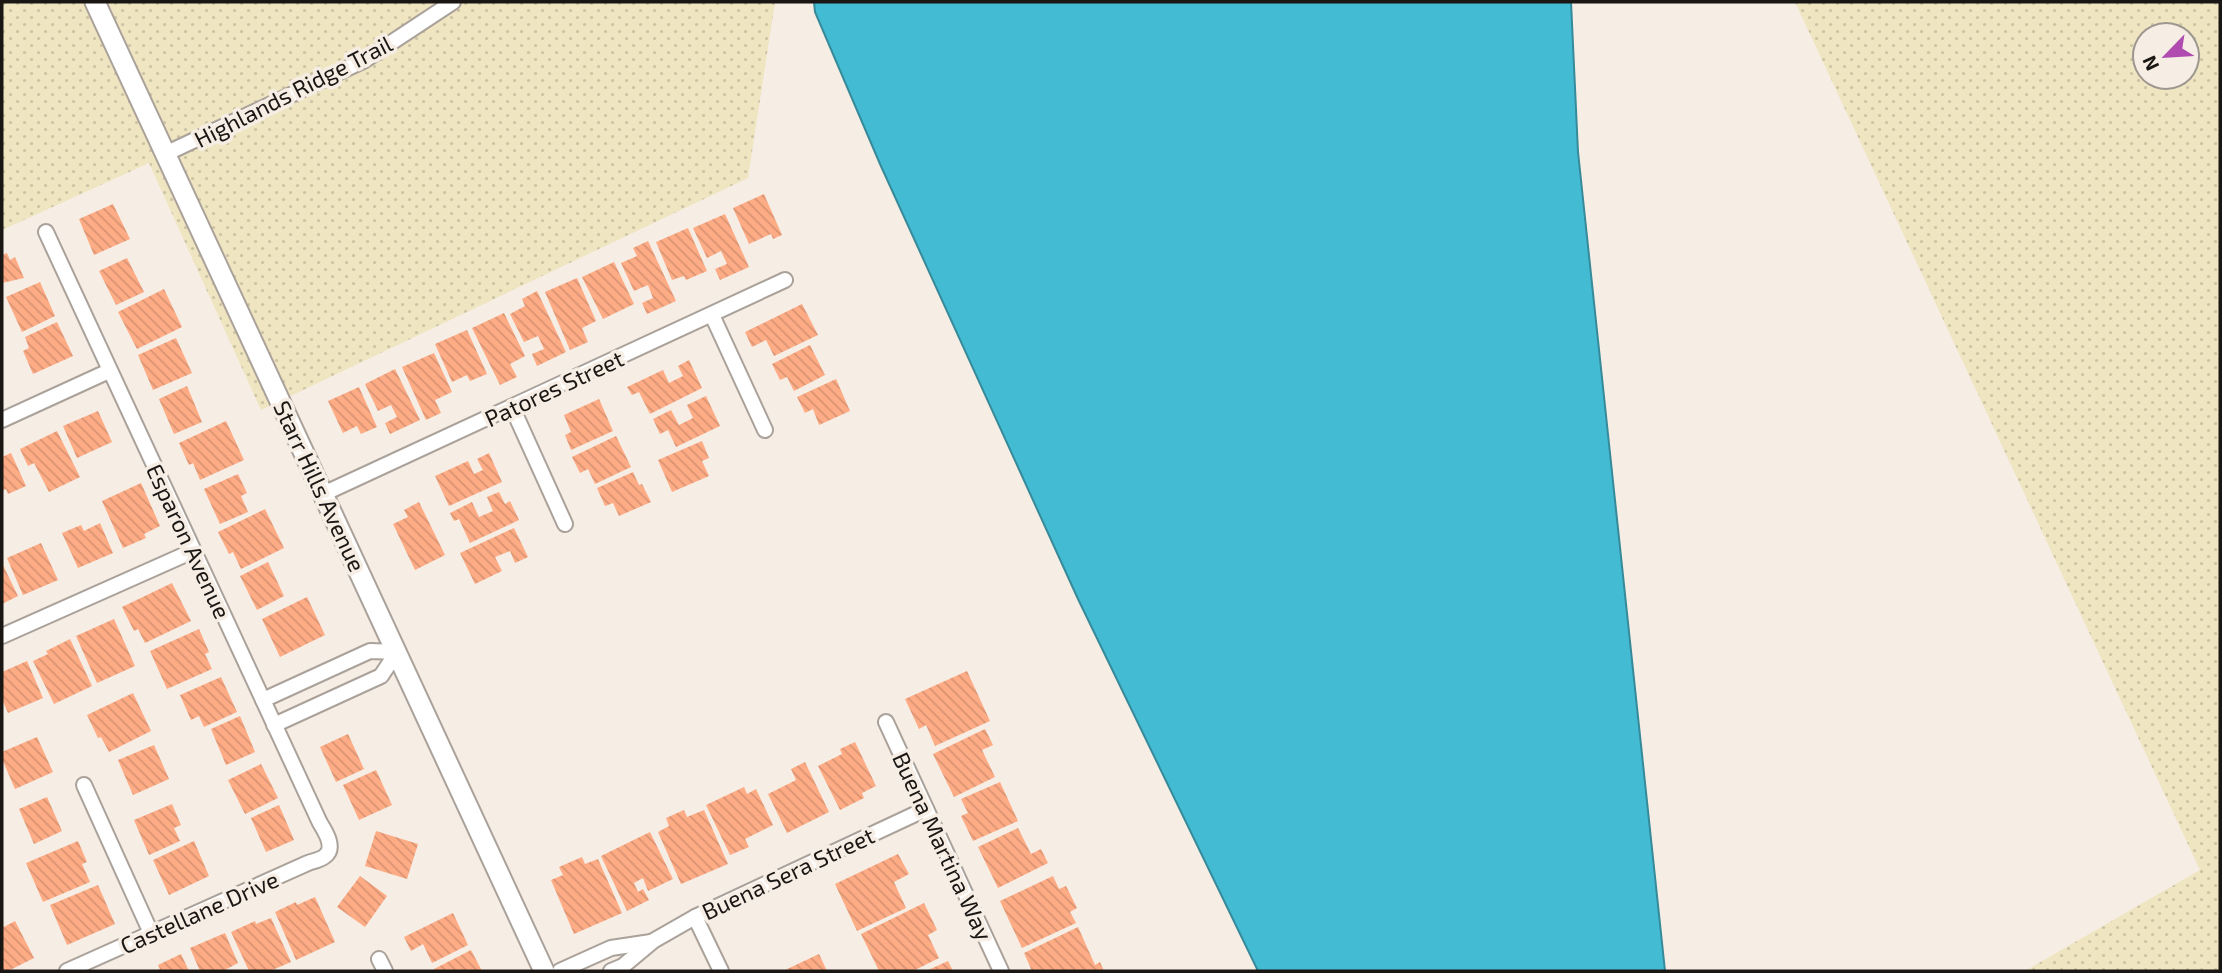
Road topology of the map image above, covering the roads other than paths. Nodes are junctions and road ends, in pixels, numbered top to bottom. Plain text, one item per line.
1 (95, 2) edge
2 (453, 2) edge
3 (165, 154) junction
4 (46, 232) dead end
5 (785, 280) dead end
6 (712, 314) junction
7 (109, 372) junction
8 (512, 407) junction
9 (2, 420) edge
10 (765, 430) dead end
11 (323, 494) junction
12 (565, 524) dead end
13 (193, 551) junction
14 (2, 636) edge
15 (397, 652) junction
16 (263, 700) junction
17 (886, 722) dead end
18 (274, 725) junction
19 (84, 785) dead end
20 (926, 809) junction
21 (330, 850) joint
22 (695, 917) junction
23 (151, 933) junction
24 (653, 942) junction
25 (67, 971) edge
26 (544, 971) edge
27 (560, 971) edge
28 (611, 971) edge
29 (721, 971) edge
30 (1002, 971) edge

1 - 3 street, Starr Hills Avenue
2 - 3 street, Highlands Ridge Trail
3 - 11 street, Starr Hills Avenue
4 - 7 street, Esparon Avenue
5 - 6 street, Patores Street
6 - 8 street, Patores Street
6 - 10 street
7 - 9 street
7 - 13 street, Esparon Avenue
8 - 11 street, Patores Street
8 - 12 street
11 - 15 street, Starr Hills Avenue
13 - 14 street
13 - 16 street, Esparon Avenue
15 - 16 street
15 - 18 street
15 - 26 street, Starr Hills Avenue
16 - 18 street, Esparon Avenue
17 - 20 street, Buena Martina Way
18 - 21 street, Esparon Avenue
19 - 23 street
20 - 22 street, Buena Sera Street
20 - 30 street, Buena Martina Way
21 - 23 street, Castellane Drive
22 - 24 street, Buena Sera Street
22 - 29 street
23 - 25 street, Castellane Drive
24 - 27 street, Buena Sera Street
24 - 28 street, Buena Sera Street

